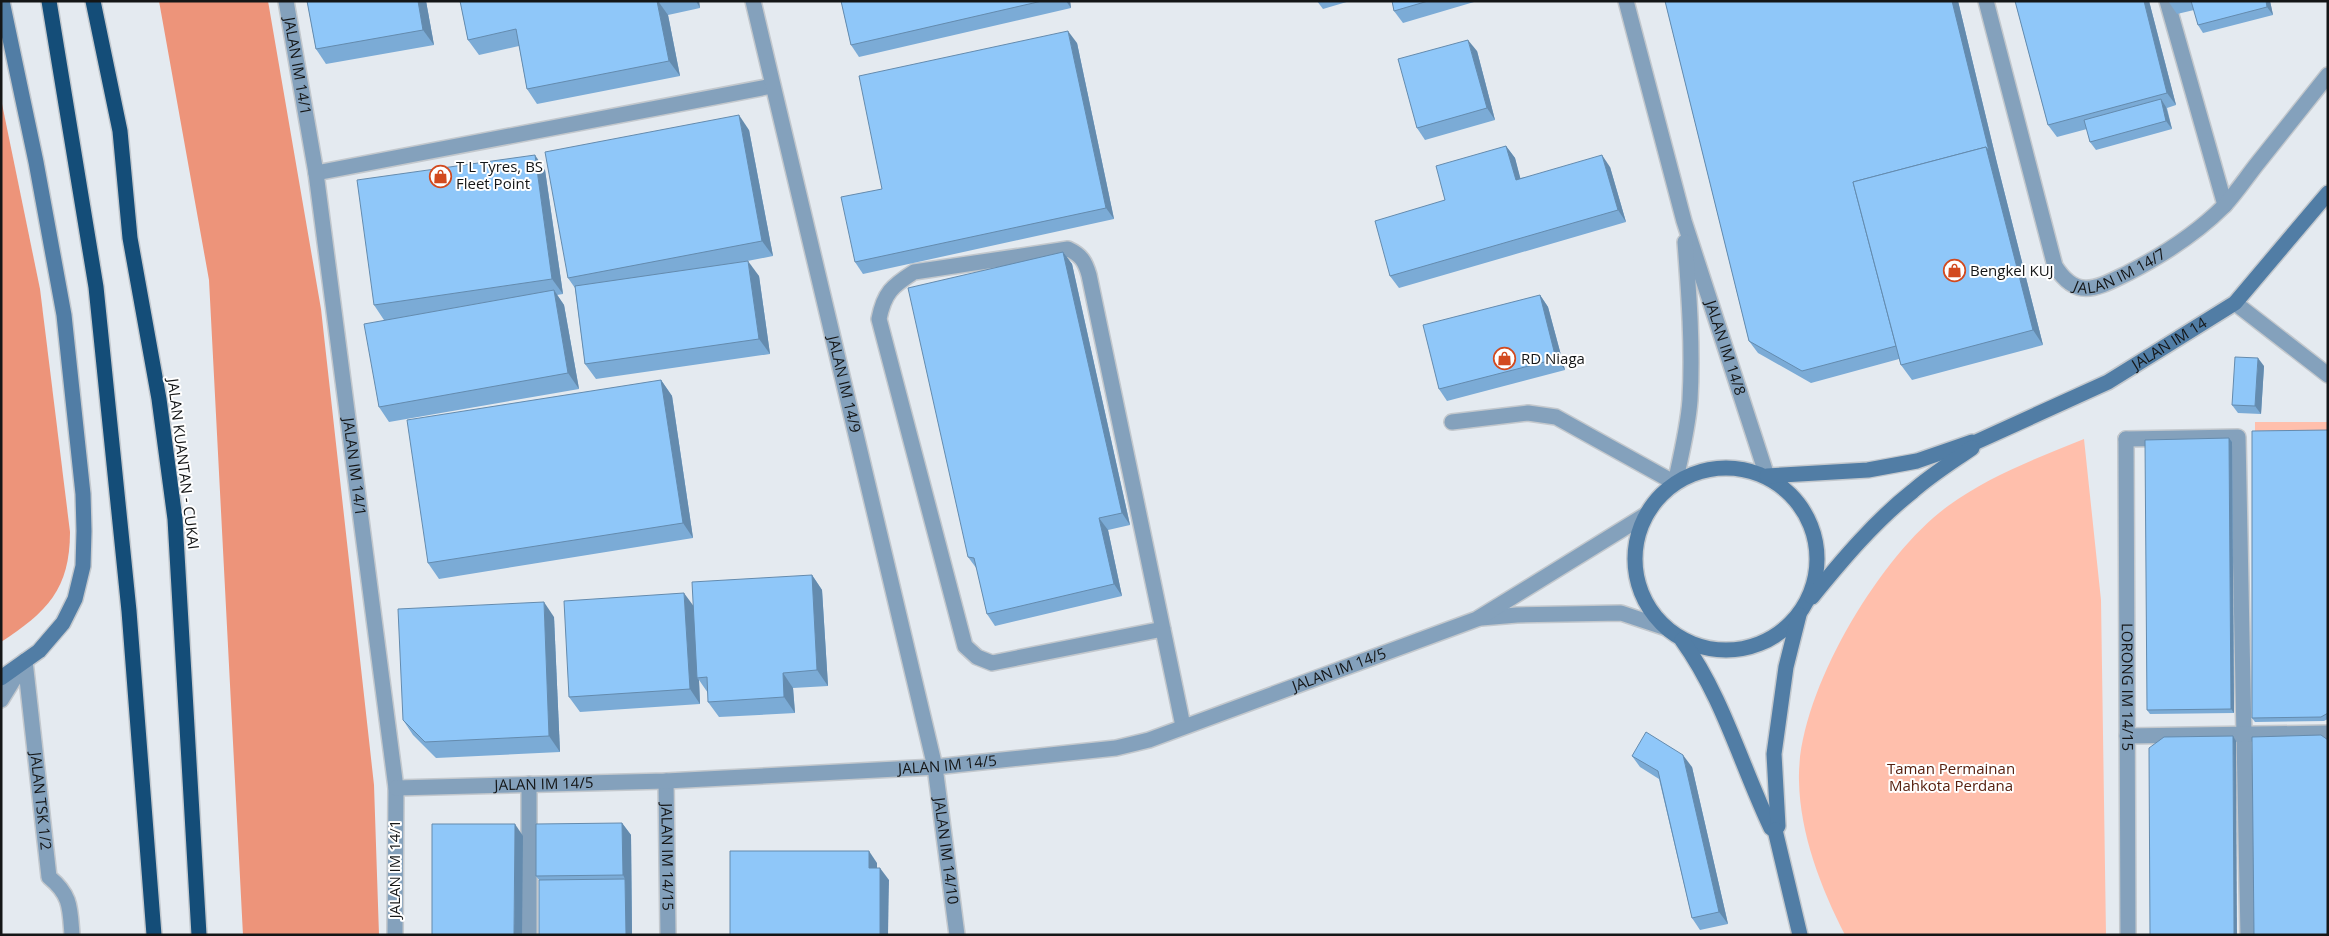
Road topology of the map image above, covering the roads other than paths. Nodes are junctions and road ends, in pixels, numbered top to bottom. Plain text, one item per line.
1 (2, 1) edge
2 (49, 1) edge
3 (93, 1) edge
4 (286, 1) edge
5 (753, 1) edge
6 (1626, 1) edge
7 (1986, 1) edge
8 (2166, 1) edge
9 (2328, 75) edge
10 (772, 86) junction
11 (316, 173) junction
12 (2328, 193) edge
13 (2225, 205) junction
14 (1684, 221) junction
15 (2235, 303) junction
16 (2328, 375) edge
17 (1452, 422) dead end
18 (1974, 444) junction
19 (1767, 476) junction
20 (1675, 483) junction
21 (1647, 514) junction
22 (1800, 613) junction
23 (1477, 619) junction
24 (1666, 628) junction
25 (1163, 629) junction
26 (1682, 639) junction
27 (25, 661) junction
28 (1, 678) edge
29 (1, 700) edge
30 (1183, 726) junction
31 (2328, 733) edge
32 (2243, 734) junction
33 (2127, 736) junction
34 (935, 767) junction
35 (666, 780) junction
36 (530, 784) junction
37 (396, 788) junction
38 (1775, 830) junction
39 (72, 935) edge
40 (154, 935) edge
41 (199, 935) edge
42 (395, 935) edge
43 (529, 935) edge
44 (668, 935) edge
45 (957, 935) edge
46 (1800, 935) edge
47 (2128, 935) edge
48 (2248, 935) edge

1 - 27 street
2 - 40 highway
3 - 41 highway, JALAN KUANTAN - CUKAI
4 - 11 street, JALAN IM 14/1
5 - 10 street, JALAN IM 14/9
6 - 14 street, JALAN IM 14/8
7 - 13 street, JALAN IM 14/7
8 - 13 street
9 - 13 street, JALAN IM 14/7
10 - 11 street
10 - 34 street, JALAN IM 14/9
11 - 37 street, JALAN IM 14/1
12 - 15 street, JALAN IM 14
14 - 19 street, JALAN IM 14/8
14 - 20 street, JALAN IM 14/8
15 - 16 street
15 - 18 street, JALAN IM 14
17 - 20 street
18 - 19 street
18 - 22 street
19 - 20 street
19 - 22 street
20 - 21 street
21 - 23 street
21 - 24 street
22 - 26 street
22 - 38 street
23 - 24 street
23 - 30 street, JALAN IM 14/5
24 - 26 street
25 - 25 street
25 - 30 street
26 - 38 street
27 - 28 street
27 - 29 street
27 - 39 street, JALAN TSK 1/2
30 - 34 street, JALAN IM 14/5
31 - 32 street
32 - 33 street
32 - 33 street, LORONG IM 14/15
32 - 48 street
33 - 47 street, LORONG IM 14/15
34 - 35 street, JALAN IM 14/5
34 - 45 street, JALAN IM 14/10
35 - 36 street, JALAN IM 14/5
35 - 44 street, JALAN IM 14/15
36 - 37 street, JALAN IM 14/5
36 - 43 street
37 - 42 street, JALAN IM 14/1
38 - 46 street

